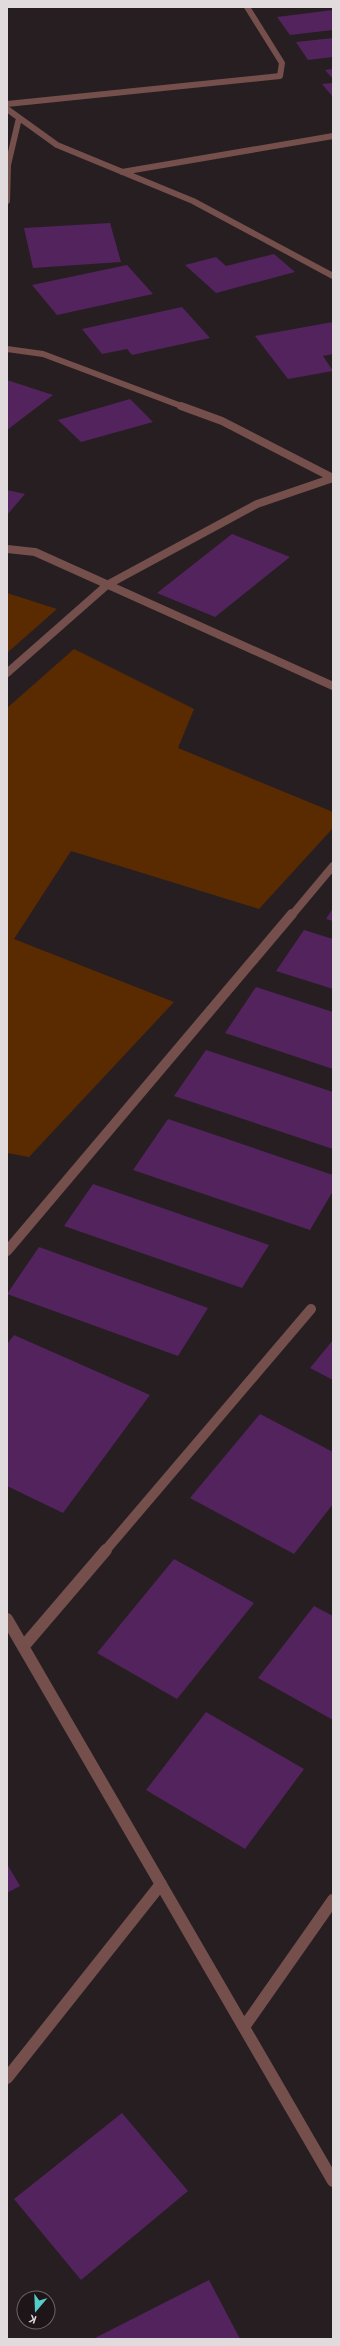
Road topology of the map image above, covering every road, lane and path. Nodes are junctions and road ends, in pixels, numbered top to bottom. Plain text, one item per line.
1 (246, 7) edge
2 (7, 104) edge
3 (7, 109) edge
4 (19, 118) junction
5 (333, 136) edge
6 (122, 172) junction
7 (7, 202) edge
8 (333, 276) edge
9 (7, 349) edge
10 (7, 549) edge
11 (106, 584) junction
12 (7, 673) edge
13 (333, 686) edge
14 (333, 866) edge
15 (7, 1251) edge
16 (311, 1309) dead end
17 (7, 1619) edge
18 (23, 1647) junction
19 (161, 1884) junction
20 (333, 1900) edge
21 (244, 2027) junction
22 (7, 2078) edge
23 (333, 2181) edge

1 - 2 street
3 - 4 street
4 - 6 street
4 - 7 street
5 - 6 street
6 - 8 street
9 - 11 street
10 - 11 street
11 - 12 street
11 - 13 street
14 - 15 street
16 - 18 street
17 - 18 street
18 - 19 street
19 - 21 street
19 - 22 street
20 - 21 street
21 - 23 street

